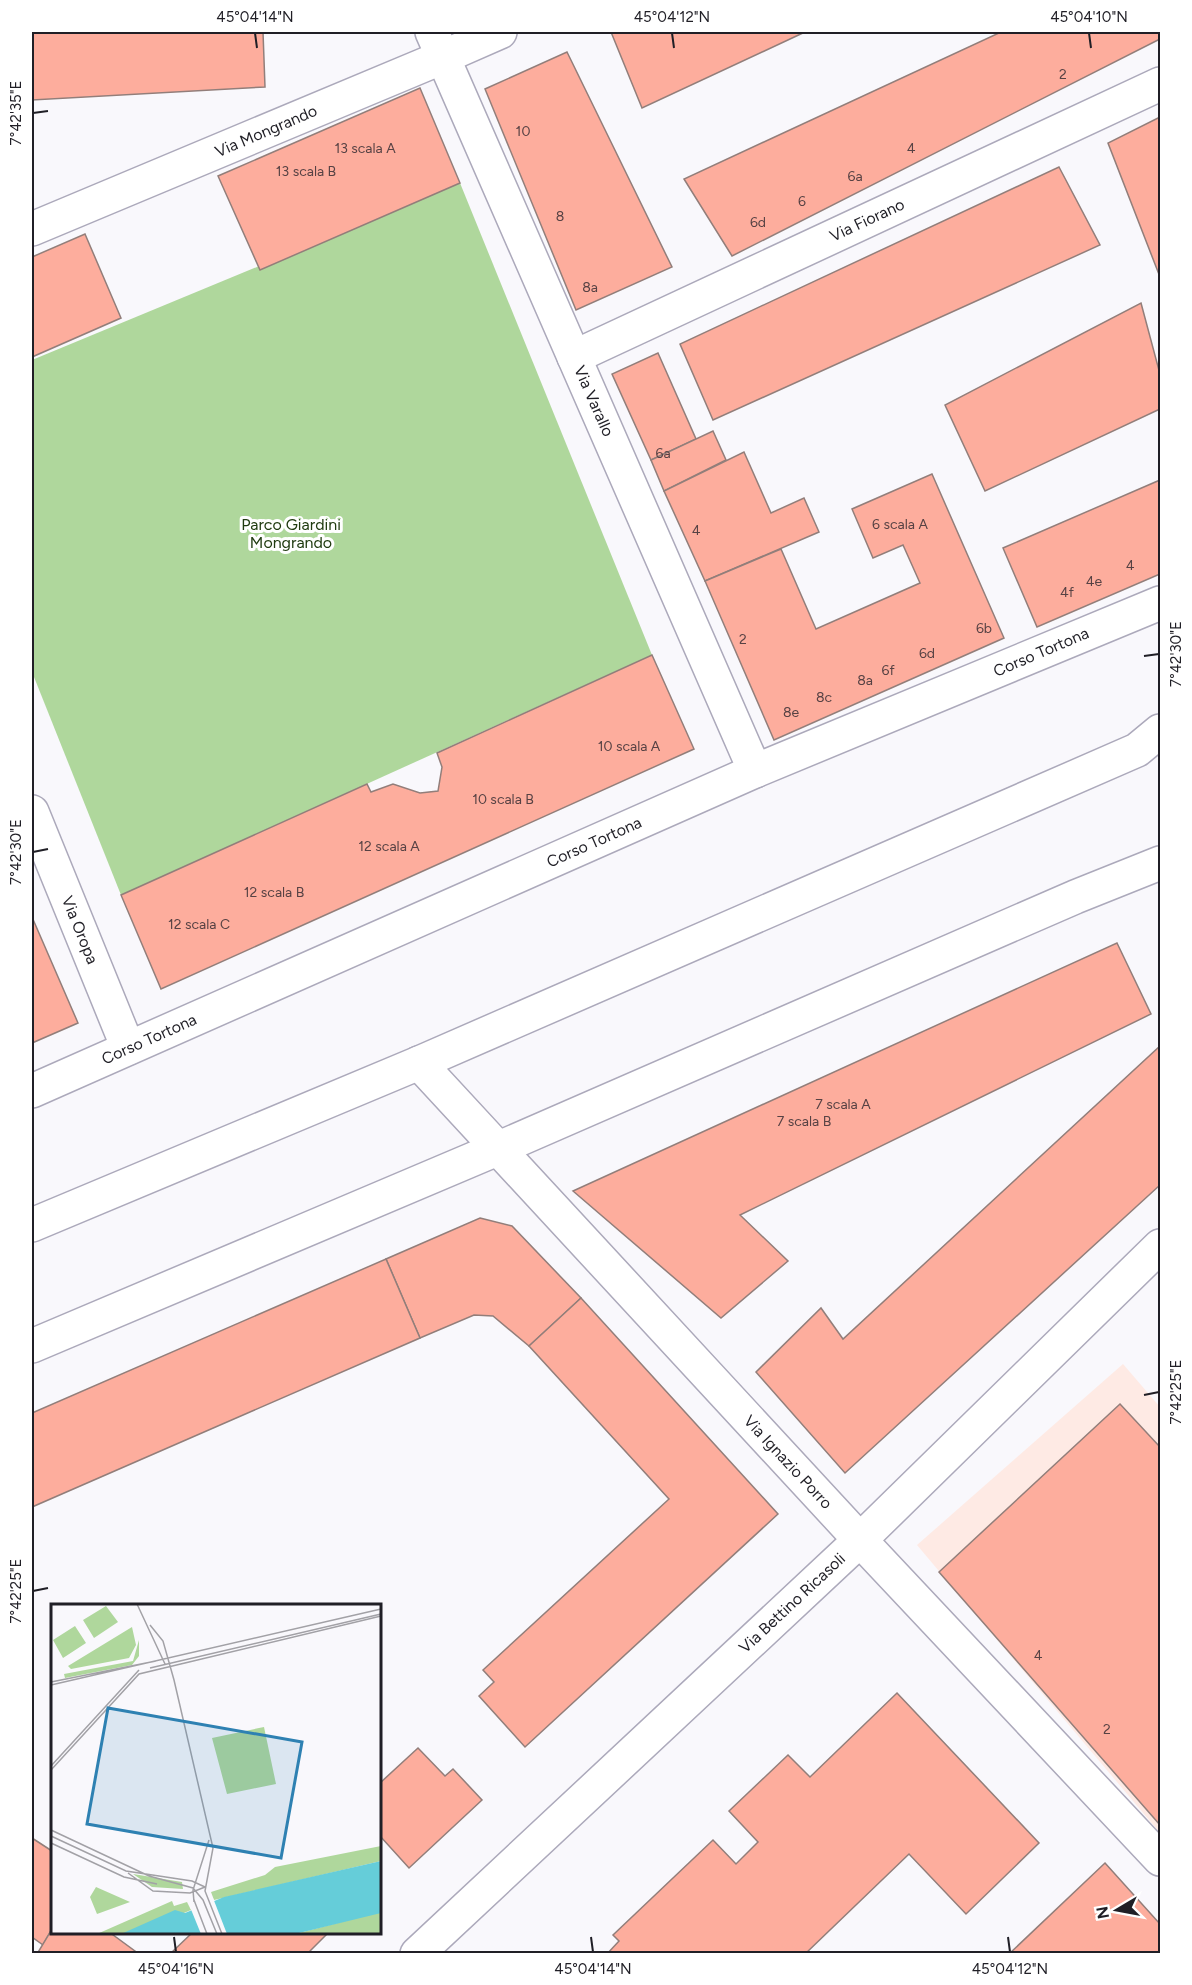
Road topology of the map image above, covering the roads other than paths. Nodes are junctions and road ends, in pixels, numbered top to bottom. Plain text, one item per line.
1 (500, 32) edge
2 (437, 44) edge
3 (1161, 84) edge
4 (32, 228) edge
5 (574, 357) junction
6 (1161, 603) edge
7 (1153, 744) edge
8 (755, 771) junction
9 (32, 812) edge
10 (1161, 863) edge
11 (128, 1048) junction
12 (419, 1064) junction
13 (32, 1092) edge
14 (497, 1149) junction
15 (32, 1225) edge
16 (1161, 1246) edge
17 (32, 1346) edge
18 (860, 1540) junction
19 (1161, 1859) edge
20 (417, 1953) edge

1 - 2 street, Via Mongrando
2 - 4 street, Via Mongrando
2 - 5 street, Via Varallo
3 - 5 street, Via Fiorano
5 - 8 street, Via Varallo
6 - 8 street, Corso Tortona
7 - 12 street
8 - 11 street, Corso Tortona
9 - 11 street, Via Oropa
10 - 14 street
11 - 13 street, Corso Tortona
12 - 14 street, Via Ignazio Porro
12 - 15 street
14 - 17 street
14 - 18 street, Via Ignazio Porro
16 - 18 street, Via Bettino Ricasoli
18 - 19 street, Via Ignazio Porro
18 - 20 street, Via Bettino Ricasoli

